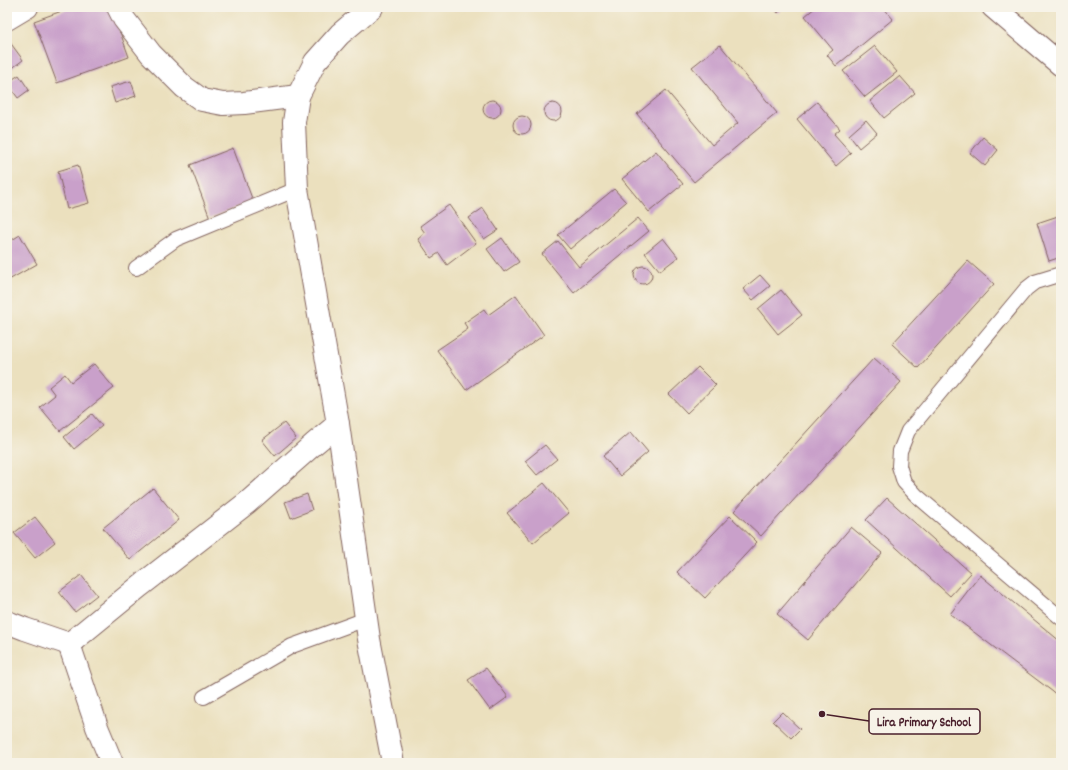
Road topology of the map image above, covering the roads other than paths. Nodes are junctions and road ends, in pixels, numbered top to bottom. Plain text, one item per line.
1 (27, 7) edge
2 (118, 7) edge
3 (372, 7) edge
4 (993, 7) edge
5 (7, 19) edge
6 (1061, 65) edge
7 (298, 96) junction
8 (297, 189) junction
9 (136, 268) dead end
10 (1061, 274) edge
11 (338, 424) junction
12 (1061, 618) edge
13 (366, 619) junction
14 (7, 622) edge
15 (69, 644) junction
16 (204, 697) dead end
17 (112, 763) edge
18 (393, 763) edge

1 - 5 street
2 - 7 street
3 - 7 street
4 - 6 street
7 - 8 street
8 - 9 lane
8 - 11 street
10 - 12 lane
11 - 13 street
11 - 15 street
13 - 16 lane
13 - 18 street
14 - 15 street
15 - 17 street

